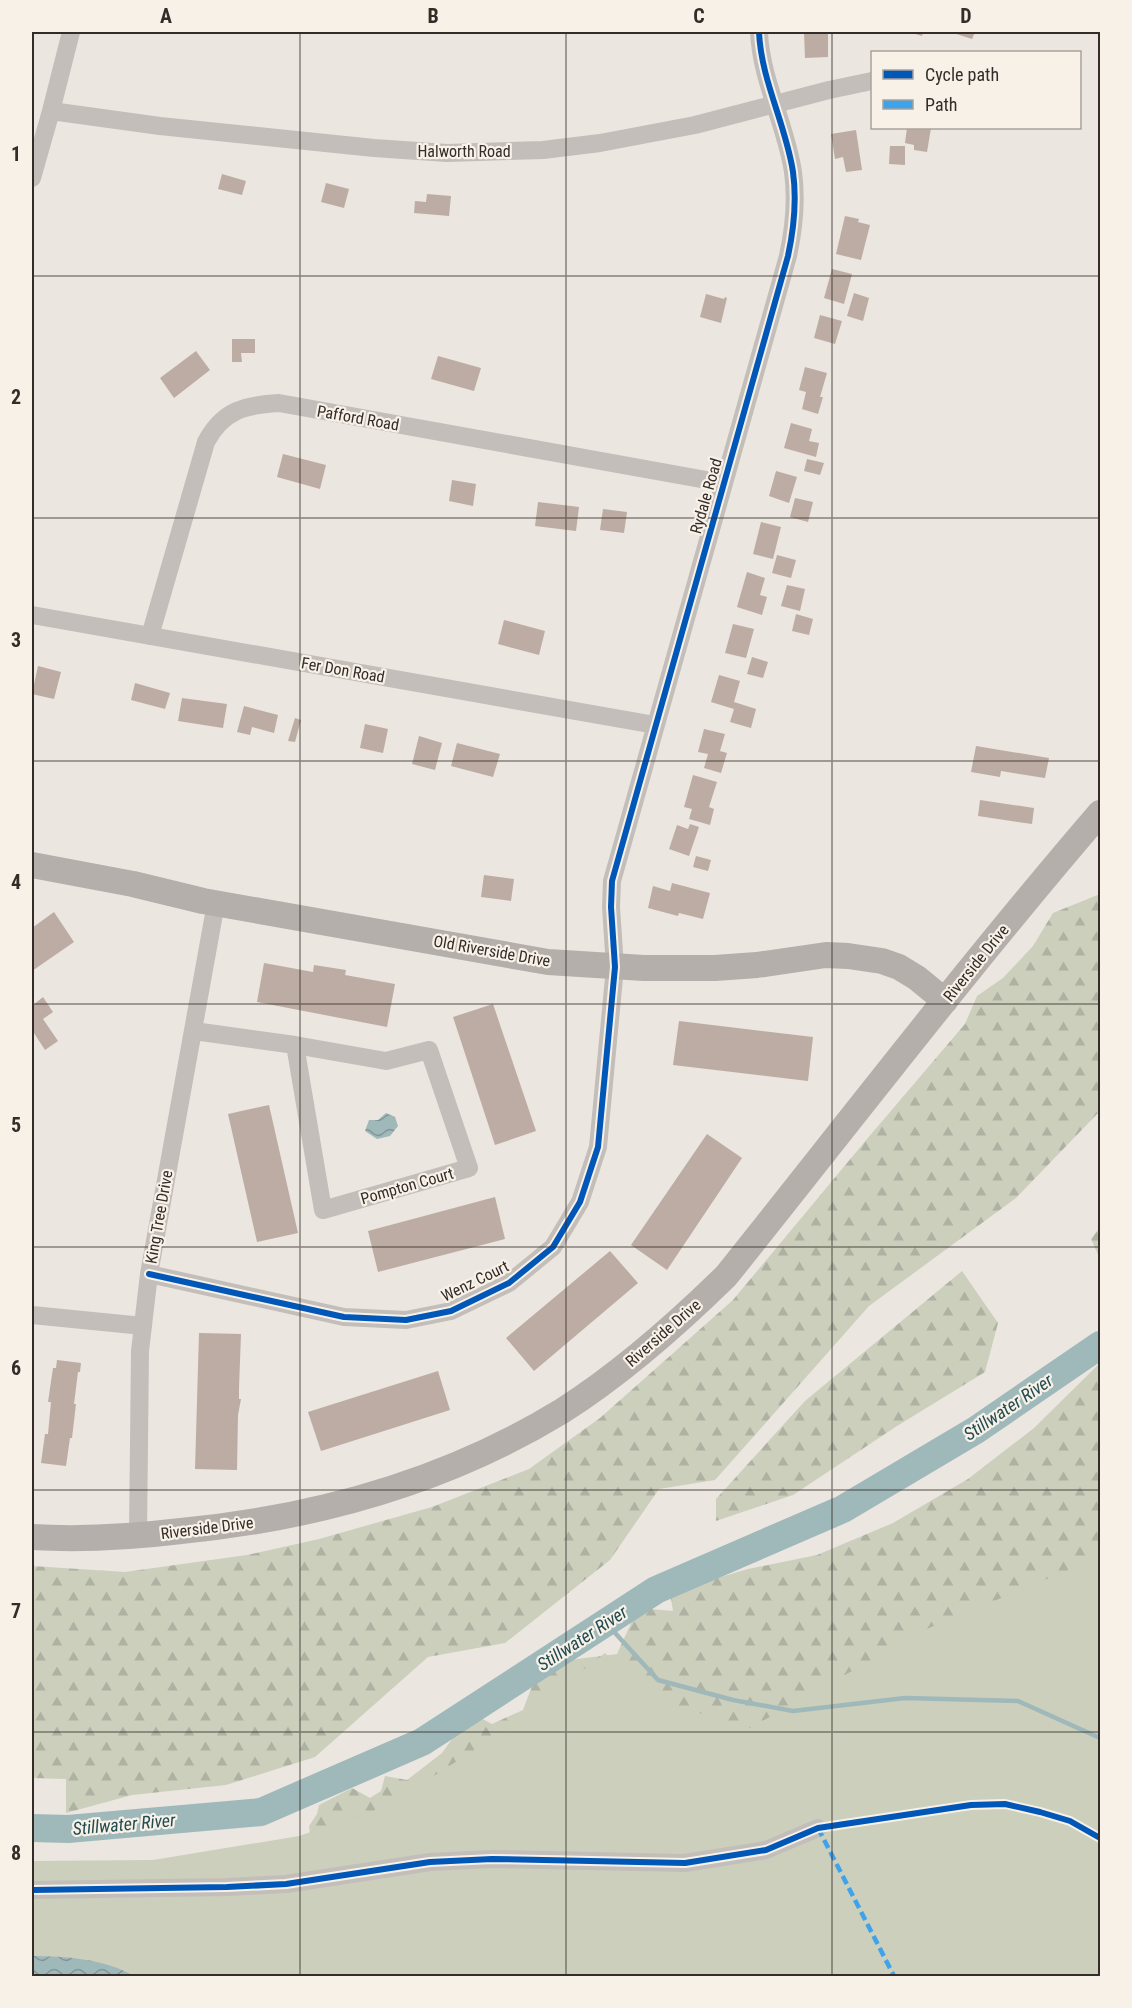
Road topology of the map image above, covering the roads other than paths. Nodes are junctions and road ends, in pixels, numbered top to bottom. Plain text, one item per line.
1 (71, 32) edge
2 (759, 32) edge
3 (871, 81) edge
4 (775, 104) junction
5 (51, 111) junction
6 (32, 178) edge
7 (723, 483) junction
8 (32, 615) edge
9 (150, 636) junction
10 (655, 725) junction
11 (1101, 813) edge
12 (32, 865) edge
13 (216, 903) junction
14 (615, 967) junction
15 (945, 1001) junction
16 (194, 1031) junction
17 (296, 1045) junction
18 (149, 1274) junction
19 (32, 1315) edge
20 (142, 1326) junction
21 (138, 1536) junction
22 (32, 1537) edge
23 (818, 1828) dead end
24 (32, 1890) edge

1 - 5 street
2 - 4 street, Rydale Road
3 - 4 street, Halworth Road
4 - 5 street, Halworth Road
4 - 7 street, Rydale Road
5 - 6 street
7 - 9 street, Pafford Road
7 - 10 street, Rydale Road
8 - 9 street, Fer Don Road
9 - 10 street, Fer Don Road
10 - 14 street, Rydale Road
11 - 15 main road, Riverside Drive
12 - 13 main road, Old Riverside Drive
13 - 14 main road, Old Riverside Drive
13 - 16 street, King Tree Drive
14 - 15 main road, Old Riverside Drive
14 - 18 street, Wenz Court
15 - 21 main road, Riverside Drive
16 - 17 street, Pompton Court
16 - 18 street, King Tree Drive
17 - 17 street, Pompton Court
18 - 20 street, King Tree Drive
19 - 20 street
20 - 21 street, King Tree Drive
21 - 22 main road, Riverside Drive
23 - 24 street

